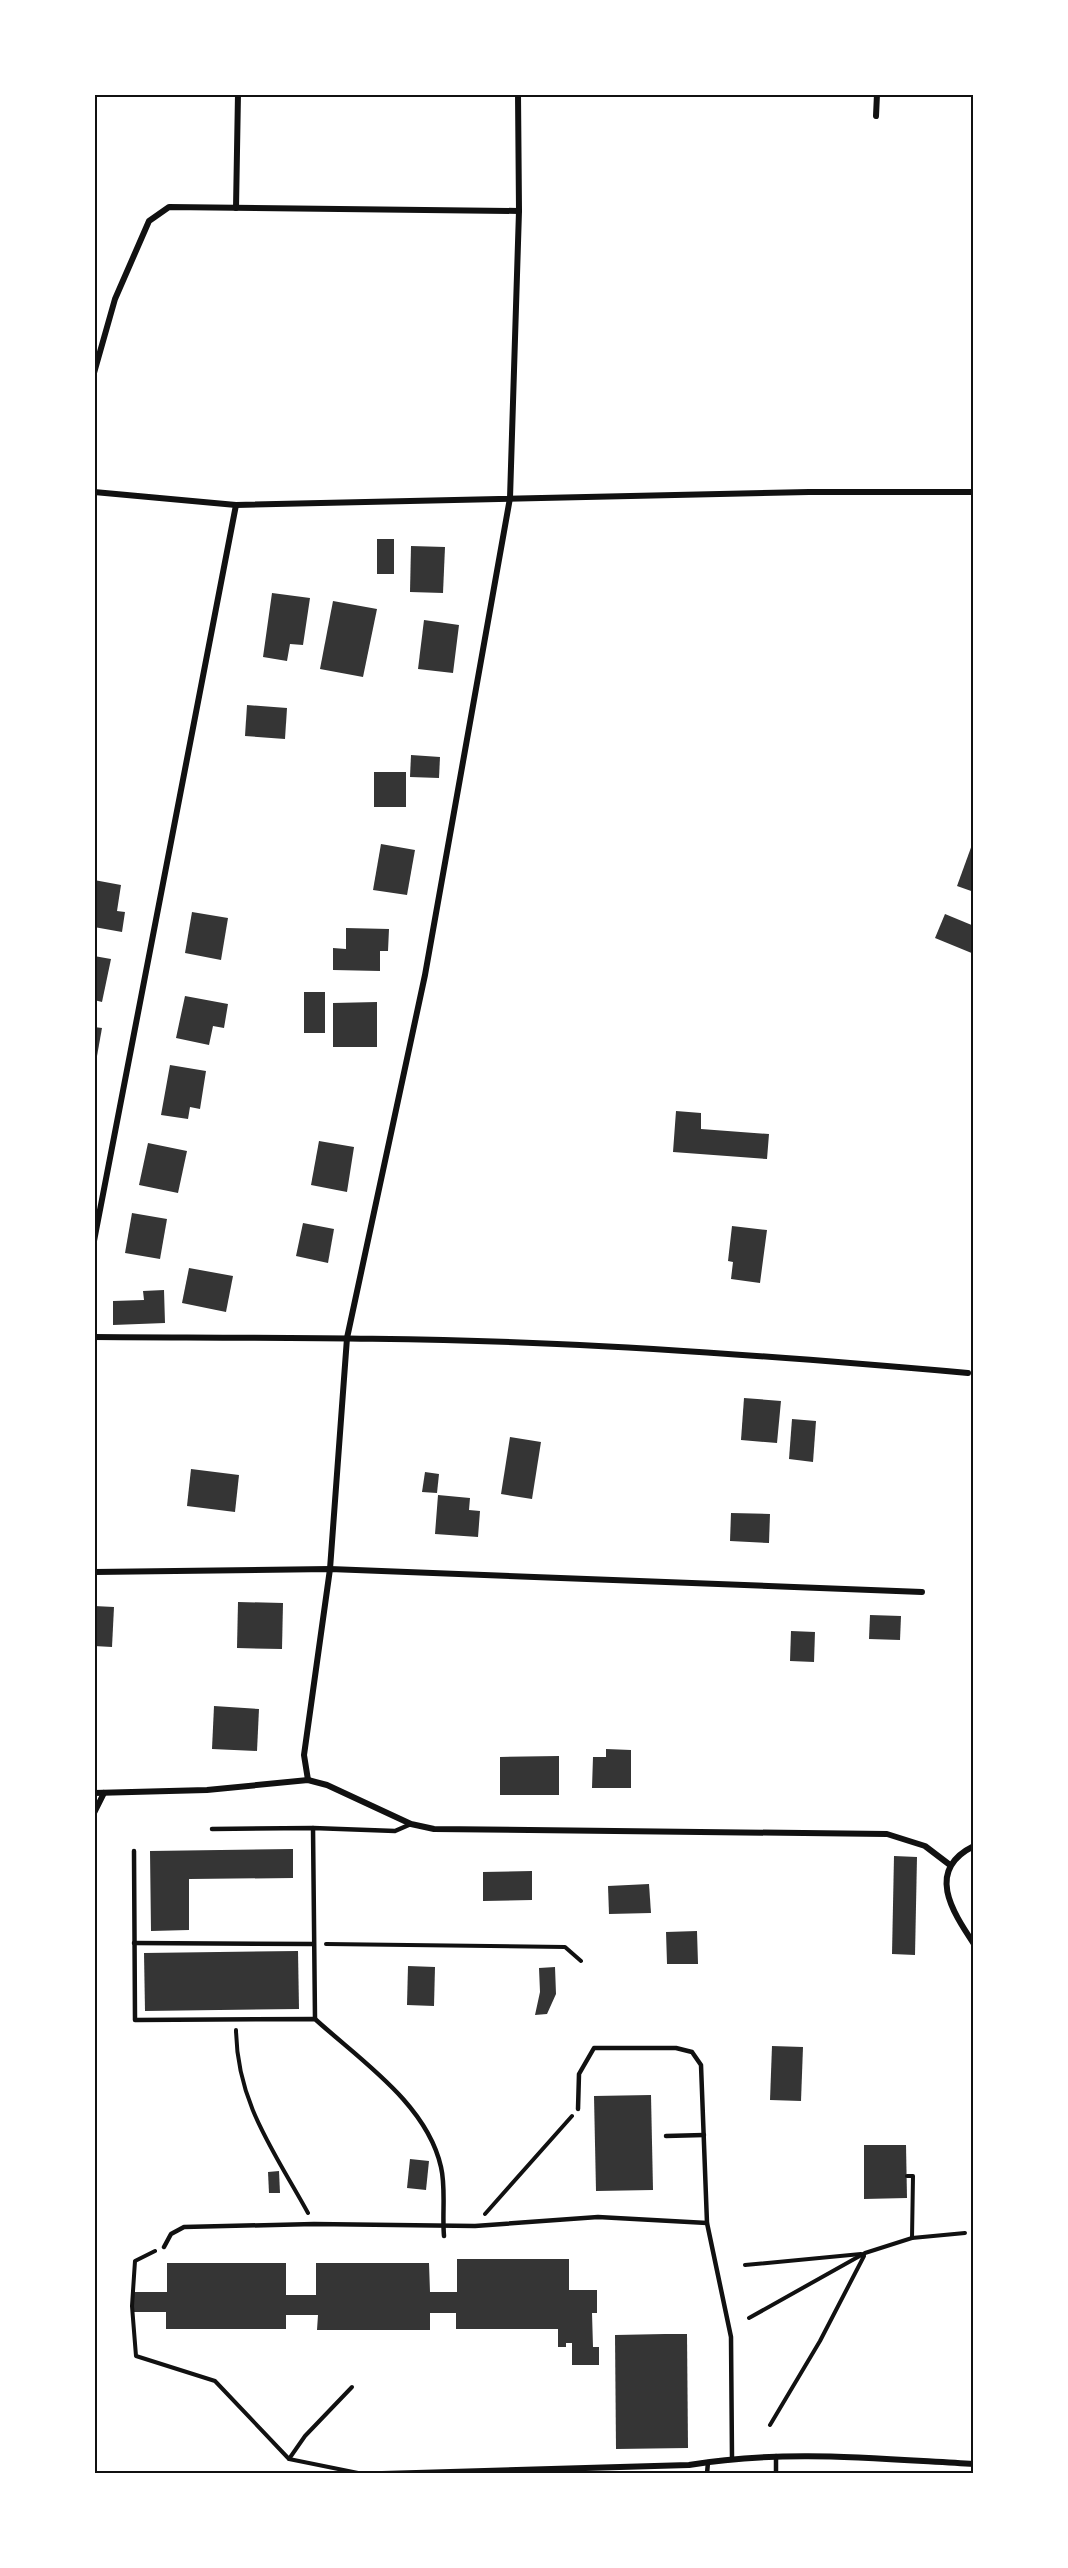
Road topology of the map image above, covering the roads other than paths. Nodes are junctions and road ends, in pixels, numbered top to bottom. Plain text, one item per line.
1 (238, 94) edge
2 (519, 94) edge
3 (877, 94) edge
4 (876, 116) dead end
5 (236, 208) junction
6 (519, 211) junction
7 (94, 373) edge
8 (94, 492) edge
9 (974, 492) edge
10 (510, 498) junction
11 (236, 505) junction
12 (94, 1241) edge
13 (94, 1337) edge
14 (347, 1338) junction
15 (968, 1372) dead end
16 (330, 1569) junction
17 (94, 1572) edge
18 (922, 1592) dead end
19 (308, 1780) junction
20 (94, 1793) edge
21 (104, 1793) junction
22 (94, 1813) edge
23 (411, 1824) junction
24 (313, 1828) junction
25 (212, 1829) dead end
26 (974, 1846) edge
27 (134, 1851) dead end
28 (950, 1865) junction
29 (134, 1943) junction
30 (314, 1944) junction
31 (974, 1944) edge
32 (315, 2019) junction
33 (578, 2109) road end
34 (704, 2135) junction
35 (666, 2136) dead end
36 (707, 2223) junction
37 (443, 2226) junction
38 (444, 2236) dead end
39 (164, 2247) road end
40 (776, 2456) junction
41 (732, 2458) junction
42 (708, 2462) junction
43 (974, 2464) edge
44 (382, 2474) edge
45 (707, 2474) edge
46 (776, 2474) edge

1 - 5 street
2 - 6 street
3 - 4 street
5 - 6 street
5 - 7 street
6 - 10 street
8 - 11 street
9 - 10 street
10 - 11 street
10 - 14 street
11 - 12 street
13 - 14 street
14 - 15 street
14 - 16 street
16 - 17 street
16 - 18 street
16 - 19 street
19 - 21 street
19 - 23 street
20 - 21 street
21 - 22 street
23 - 24 lane
23 - 28 street
24 - 25 lane
24 - 30 lane
26 - 28 street
27 - 29 lane
28 - 31 street
29 - 30 lane
29 - 32 lane
30 - 32 lane
32 - 37 lane
33 - 34 lane
34 - 35 lane
34 - 36 lane
36 - 37 lane
36 - 41 lane
37 - 38 lane
37 - 39 lane
40 - 41 street
40 - 43 street
40 - 46 lane
41 - 42 street
42 - 44 street
42 - 45 lane

